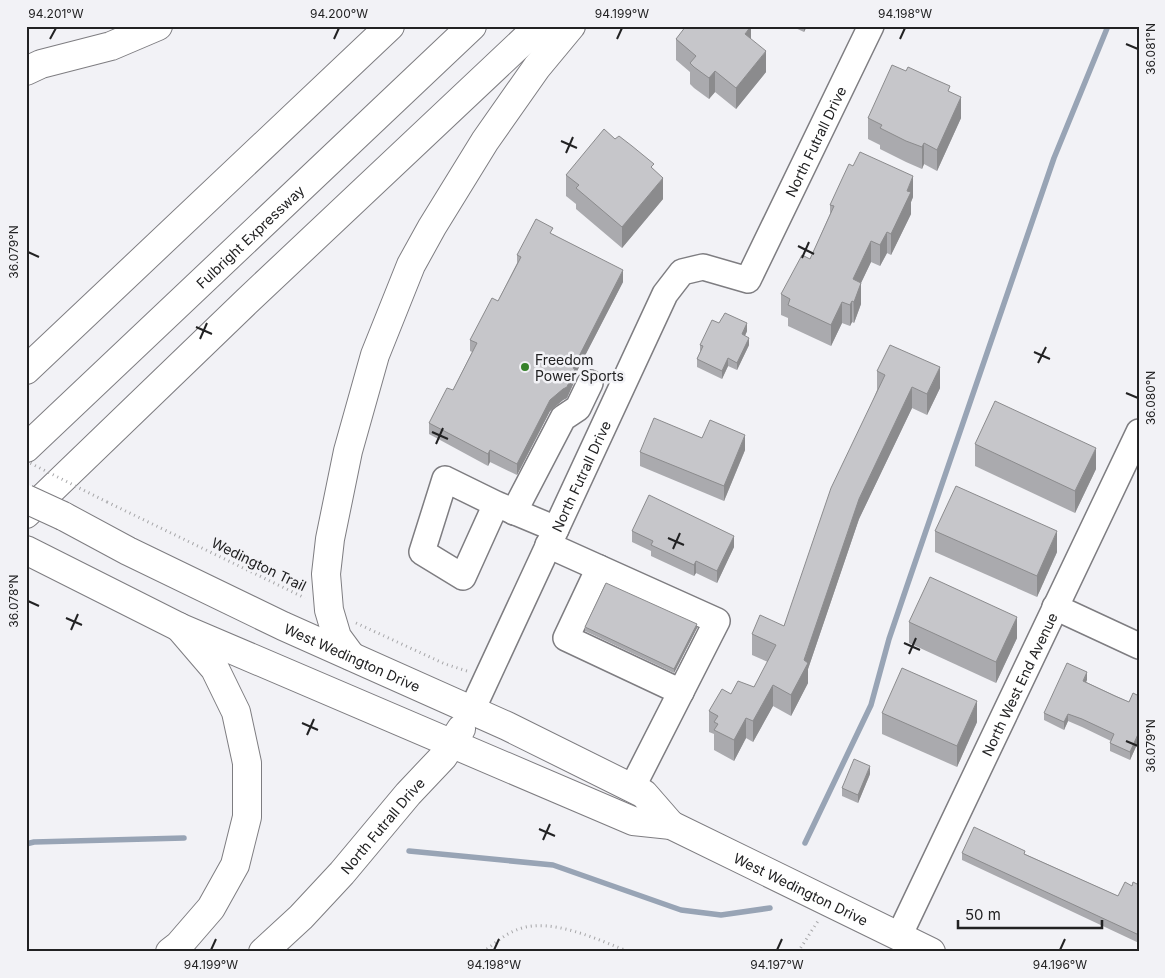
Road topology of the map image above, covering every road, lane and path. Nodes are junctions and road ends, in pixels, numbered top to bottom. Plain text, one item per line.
1 (158, 26) edge
2 (390, 26) edge
3 (472, 26) edge
4 (539, 26) edge
5 (571, 26) edge
6 (871, 26) edge
7 (26, 71) edge
8 (26, 370) edge
9 (590, 383) dead end
10 (1138, 437) edge
11 (26, 448) edge
12 (26, 461) edge
13 (26, 499) edge
14 (26, 514) edge
15 (552, 537) junction
16 (26, 550) edge
17 (599, 568) junction
18 (1055, 607) junction
19 (329, 610) junction
20 (179, 627) junction
21 (1139, 646) edge
22 (351, 656) junction
23 (487, 677) junction
24 (681, 692) junction
25 (472, 710) junction
26 (453, 744) junction
27 (632, 788) junction
28 (671, 825) junction
29 (829, 903) junction
30 (899, 936) junction
31 (170, 952) edge
32 (264, 952) edge
33 (483, 952) edge
34 (630, 952) edge
35 (798, 952) edge
36 (931, 952) edge

1 - 7 main road
2 - 8 main road
3 - 11 main road, Fulbright Expressway
4 - 14 main road
5 - 19 main road
6 - 15 street, North Futrall Drive
9 - 15 street
10 - 18 street, North West End Avenue
12 - 19 path, Wedington Trail, bridge
13 - 22 main road, West Wedington Drive, bridge
15 - 17 street
15 - 23 street, North Futrall Drive
16 - 20 main road, West Wedington Drive
17 - 24 street
17 - 24 street
18 - 21 street
18 - 30 street, North West End Avenue
19 - 22 main road
19 - 23 path, Wedington Trail
20 - 26 main road, West Wedington Drive
20 - 31 main road
22 - 25 main road, West Wedington Drive
23 - 25 street, North Futrall Drive
24 - 27 street
25 - 26 main road, North Futrall Drive
25 - 27 main road, West Wedington Drive
26 - 28 main road, West Wedington Drive
26 - 32 main road, North Futrall Drive
27 - 28 main road, West Wedington Drive
28 - 29 main road, West Wedington Drive
29 - 30 main road, West Wedington Drive
29 - 35 path
30 - 36 main road, West Wedington Drive
33 - 34 path

